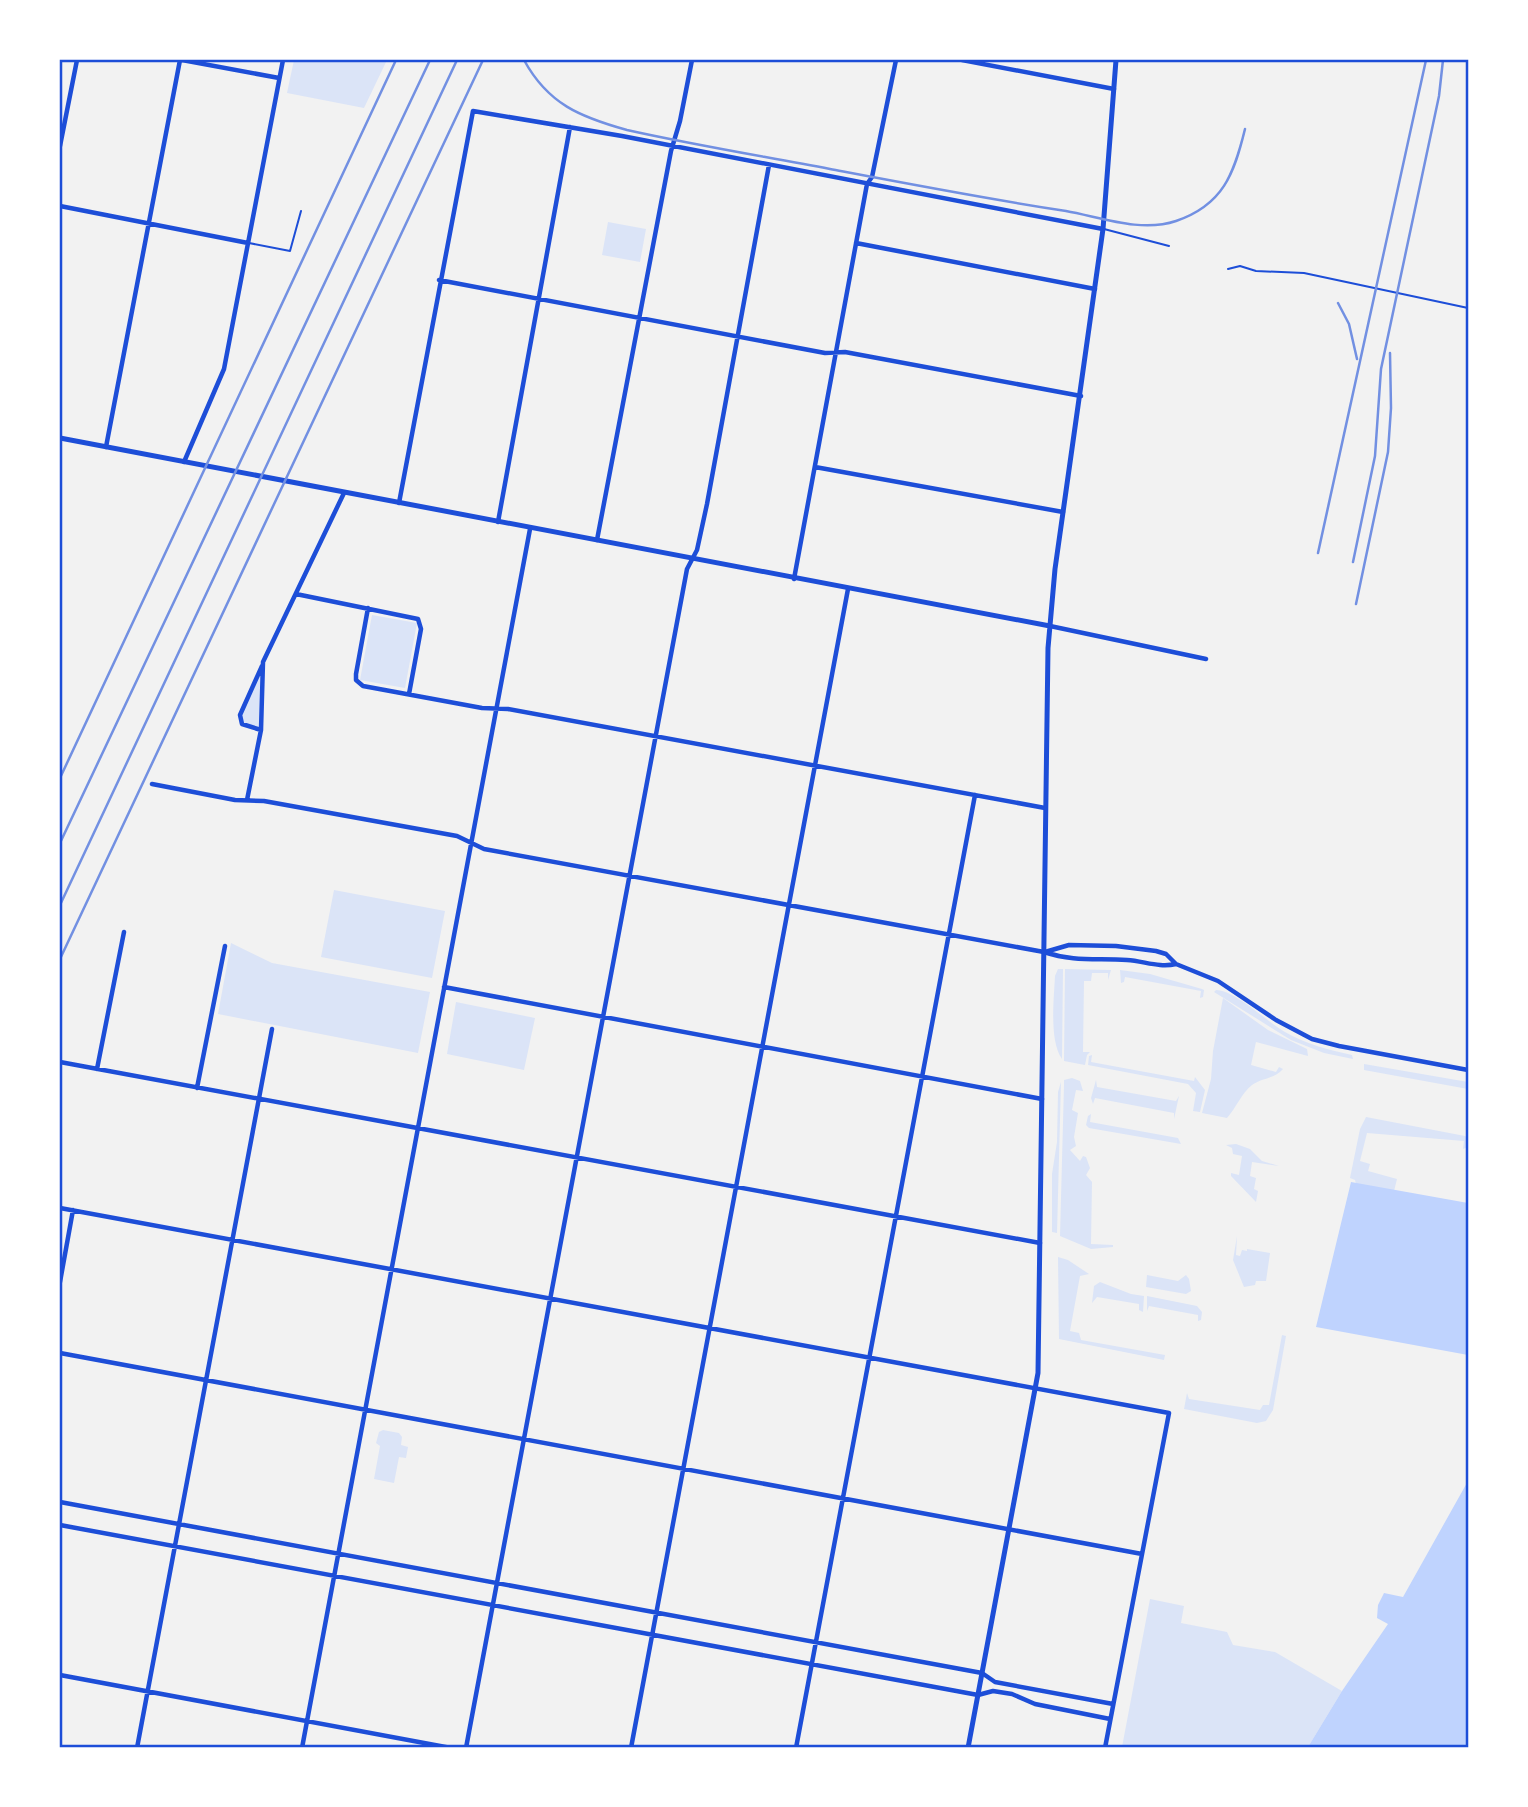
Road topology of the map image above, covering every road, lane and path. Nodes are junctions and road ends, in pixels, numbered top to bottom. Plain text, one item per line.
1 (77, 60) edge
2 (181, 60) edge
3 (283, 60) edge
4 (692, 60) edge
5 (897, 60) edge
6 (962, 60) edge
7 (1116, 60) edge
8 (279, 78) junction
9 (1114, 89) junction
10 (570, 127) junction
11 (60, 146) edge
12 (672, 146) junction
13 (769, 165) junction
14 (867, 184) junction
15 (60, 206) edge
16 (301, 211) dead end
17 (149, 223) junction
18 (1102, 229) junction
19 (248, 243) junction
20 (856, 243) junction
21 (1169, 246) dead end
22 (1228, 269) dead end
23 (439, 280) junction
24 (1095, 289) junction
25 (538, 299) junction
26 (1468, 308) edge
27 (639, 318) junction
28 (737, 337) junction
29 (836, 353) junction
30 (1081, 396) junction
31 (60, 438) edge
32 (106, 447) junction
33 (184, 461) junction
34 (814, 467) junction
35 (344, 493) junction
36 (398, 504) junction
37 (1063, 512) junction
38 (498, 522) junction
39 (530, 528) junction
40 (597, 541) junction
41 (692, 559) junction
42 (794, 579) junction
43 (848, 589) junction
44 (296, 594) junction
45 (368, 608) junction
46 (1050, 626) junction
47 (1206, 659) dead end
48 (263, 662) junction
49 (409, 694) junction
50 (497, 708) junction
51 (261, 730) junction
52 (656, 736) junction
53 (815, 766) junction
54 (152, 784) dead end
55 (975, 795) junction
56 (247, 800) junction
57 (1045, 808) junction
58 (471, 843) junction
59 (629, 877) junction
60 (789, 906) junction
61 (124, 932) dead end
62 (948, 936) junction
63 (225, 946) dead end
64 (1044, 952) junction
65 (1176, 964) junction
66 (444, 986) junction
67 (604, 1016) junction
68 (271, 1029) dead end
69 (762, 1046) junction
70 (60, 1062) edge
71 (97, 1069) junction
72 (1468, 1070) edge
73 (921, 1076) junction
74 (197, 1088) junction
75 (258, 1099) junction
76 (1042, 1099) junction
77 (418, 1129) junction
78 (577, 1158) junction
79 (736, 1188) junction
80 (60, 1208) edge
81 (73, 1210) junction
82 (895, 1217) junction
83 (232, 1240) junction
84 (1040, 1243) junction
85 (391, 1269) junction
86 (60, 1282) edge
87 (551, 1299) junction
88 (710, 1328) junction
89 (60, 1353) edge
90 (869, 1357) junction
91 (206, 1380) junction
92 (1035, 1388) junction
93 (365, 1410) junction
94 (524, 1439) junction
95 (683, 1469) junction
96 (842, 1499) junction
97 (60, 1502) edge
98 (179, 1524) junction
99 (60, 1525) edge
100 (1009, 1530) junction
101 (174, 1547) junction
102 (338, 1554) junction
103 (1142, 1554) junction
104 (334, 1576) junction
105 (497, 1583) junction
106 (493, 1605) junction
107 (656, 1614) junction
108 (652, 1636) junction
109 (815, 1642) junction
110 (811, 1665) junction
111 (982, 1673) junction
112 (60, 1675) edge
113 (148, 1691) junction
114 (978, 1695) junction
115 (1113, 1704) junction
116 (1110, 1719) junction
117 (307, 1721) junction
118 (137, 1748) edge
119 (302, 1748) edge
120 (451, 1748) edge
121 (466, 1748) edge
122 (631, 1748) edge
123 (796, 1748) edge
124 (968, 1748) edge
125 (1105, 1748) edge

1 - 11 street
2 - 8 street
2 - 17 street
3 - 8 street
4 - 12 street
5 - 14 street
6 - 9 street
7 - 9 main road
8 - 19 street
9 - 18 main road
10 - 12 street
10 - 23 street
10 - 25 street
12 - 13 street
12 - 27 street
13 - 14 street
13 - 28 street
14 - 18 street
14 - 20 street
15 - 17 street
16 - 19 lane
17 - 19 street
17 - 32 street
18 - 21 lane
18 - 24 main road
19 - 33 street
20 - 24 street
20 - 29 street
22 - 26 lane
23 - 25 street
23 - 36 street
24 - 30 main road
25 - 27 street
25 - 38 street
27 - 28 street
27 - 40 street
28 - 29 street
28 - 41 street
29 - 30 street
29 - 34 street
30 - 37 main road
31 - 32 main road
32 - 33 main road
33 - 35 main road
34 - 37 street
34 - 42 street
35 - 36 main road
35 - 44 street
36 - 38 main road
37 - 46 main road
38 - 39 main road
39 - 40 main road
39 - 50 street
40 - 41 main road
41 - 42 main road
41 - 52 street
42 - 43 main road
43 - 46 main road
43 - 53 street
44 - 45 street
44 - 48 street
45 - 49 street
45 - 49 street
46 - 47 street
46 - 57 main road
48 - 51 street
48 - 51 street
49 - 50 street
50 - 52 street
50 - 58 street
51 - 56 street
52 - 53 street
52 - 59 street
53 - 55 street
53 - 60 street
54 - 56 street
55 - 57 street
55 - 62 street
56 - 58 street
57 - 64 main road
58 - 59 street
58 - 66 street
59 - 60 street
59 - 67 street
60 - 62 street
60 - 69 street
61 - 71 street
62 - 64 street
62 - 73 street
63 - 74 street
64 - 65 street
64 - 65 street
64 - 76 main road
65 - 72 street
66 - 67 street
66 - 77 street
67 - 69 street
67 - 78 street
68 - 75 street
69 - 73 street
69 - 79 street
70 - 71 street
71 - 74 street
73 - 76 street
73 - 82 street
74 - 75 street
75 - 77 street
75 - 83 street
76 - 84 main road
77 - 78 street
77 - 85 street
78 - 79 street
78 - 87 street
79 - 82 street
79 - 88 street
80 - 81 street
81 - 83 street
81 - 86 street
82 - 84 street
82 - 90 street
83 - 85 street
83 - 91 street
84 - 92 main road
85 - 87 street
85 - 93 street
87 - 88 street
87 - 94 street
88 - 90 street
88 - 95 street
89 - 91 street
90 - 92 street
90 - 96 street
91 - 93 street
91 - 98 street
92 - 100 main road
92 - 103 street
93 - 94 street
93 - 102 street
94 - 95 street
94 - 105 street
95 - 96 street
95 - 107 street
96 - 100 street
96 - 109 street
97 - 98 street
98 - 101 street
98 - 102 street
99 - 101 street
100 - 103 street
100 - 111 main road
101 - 104 street
101 - 113 street
102 - 104 street
102 - 105 street
103 - 115 street
104 - 106 street
104 - 117 street
105 - 106 street
105 - 107 street
106 - 108 street
106 - 121 street
107 - 108 street
107 - 109 street
108 - 110 street
108 - 122 street
109 - 110 street
109 - 111 street
110 - 114 street
110 - 123 street
111 - 114 main road
111 - 115 street
112 - 113 street
113 - 117 street
113 - 118 street
114 - 116 street
114 - 124 main road
115 - 116 street
116 - 125 street
117 - 119 street
117 - 120 street

